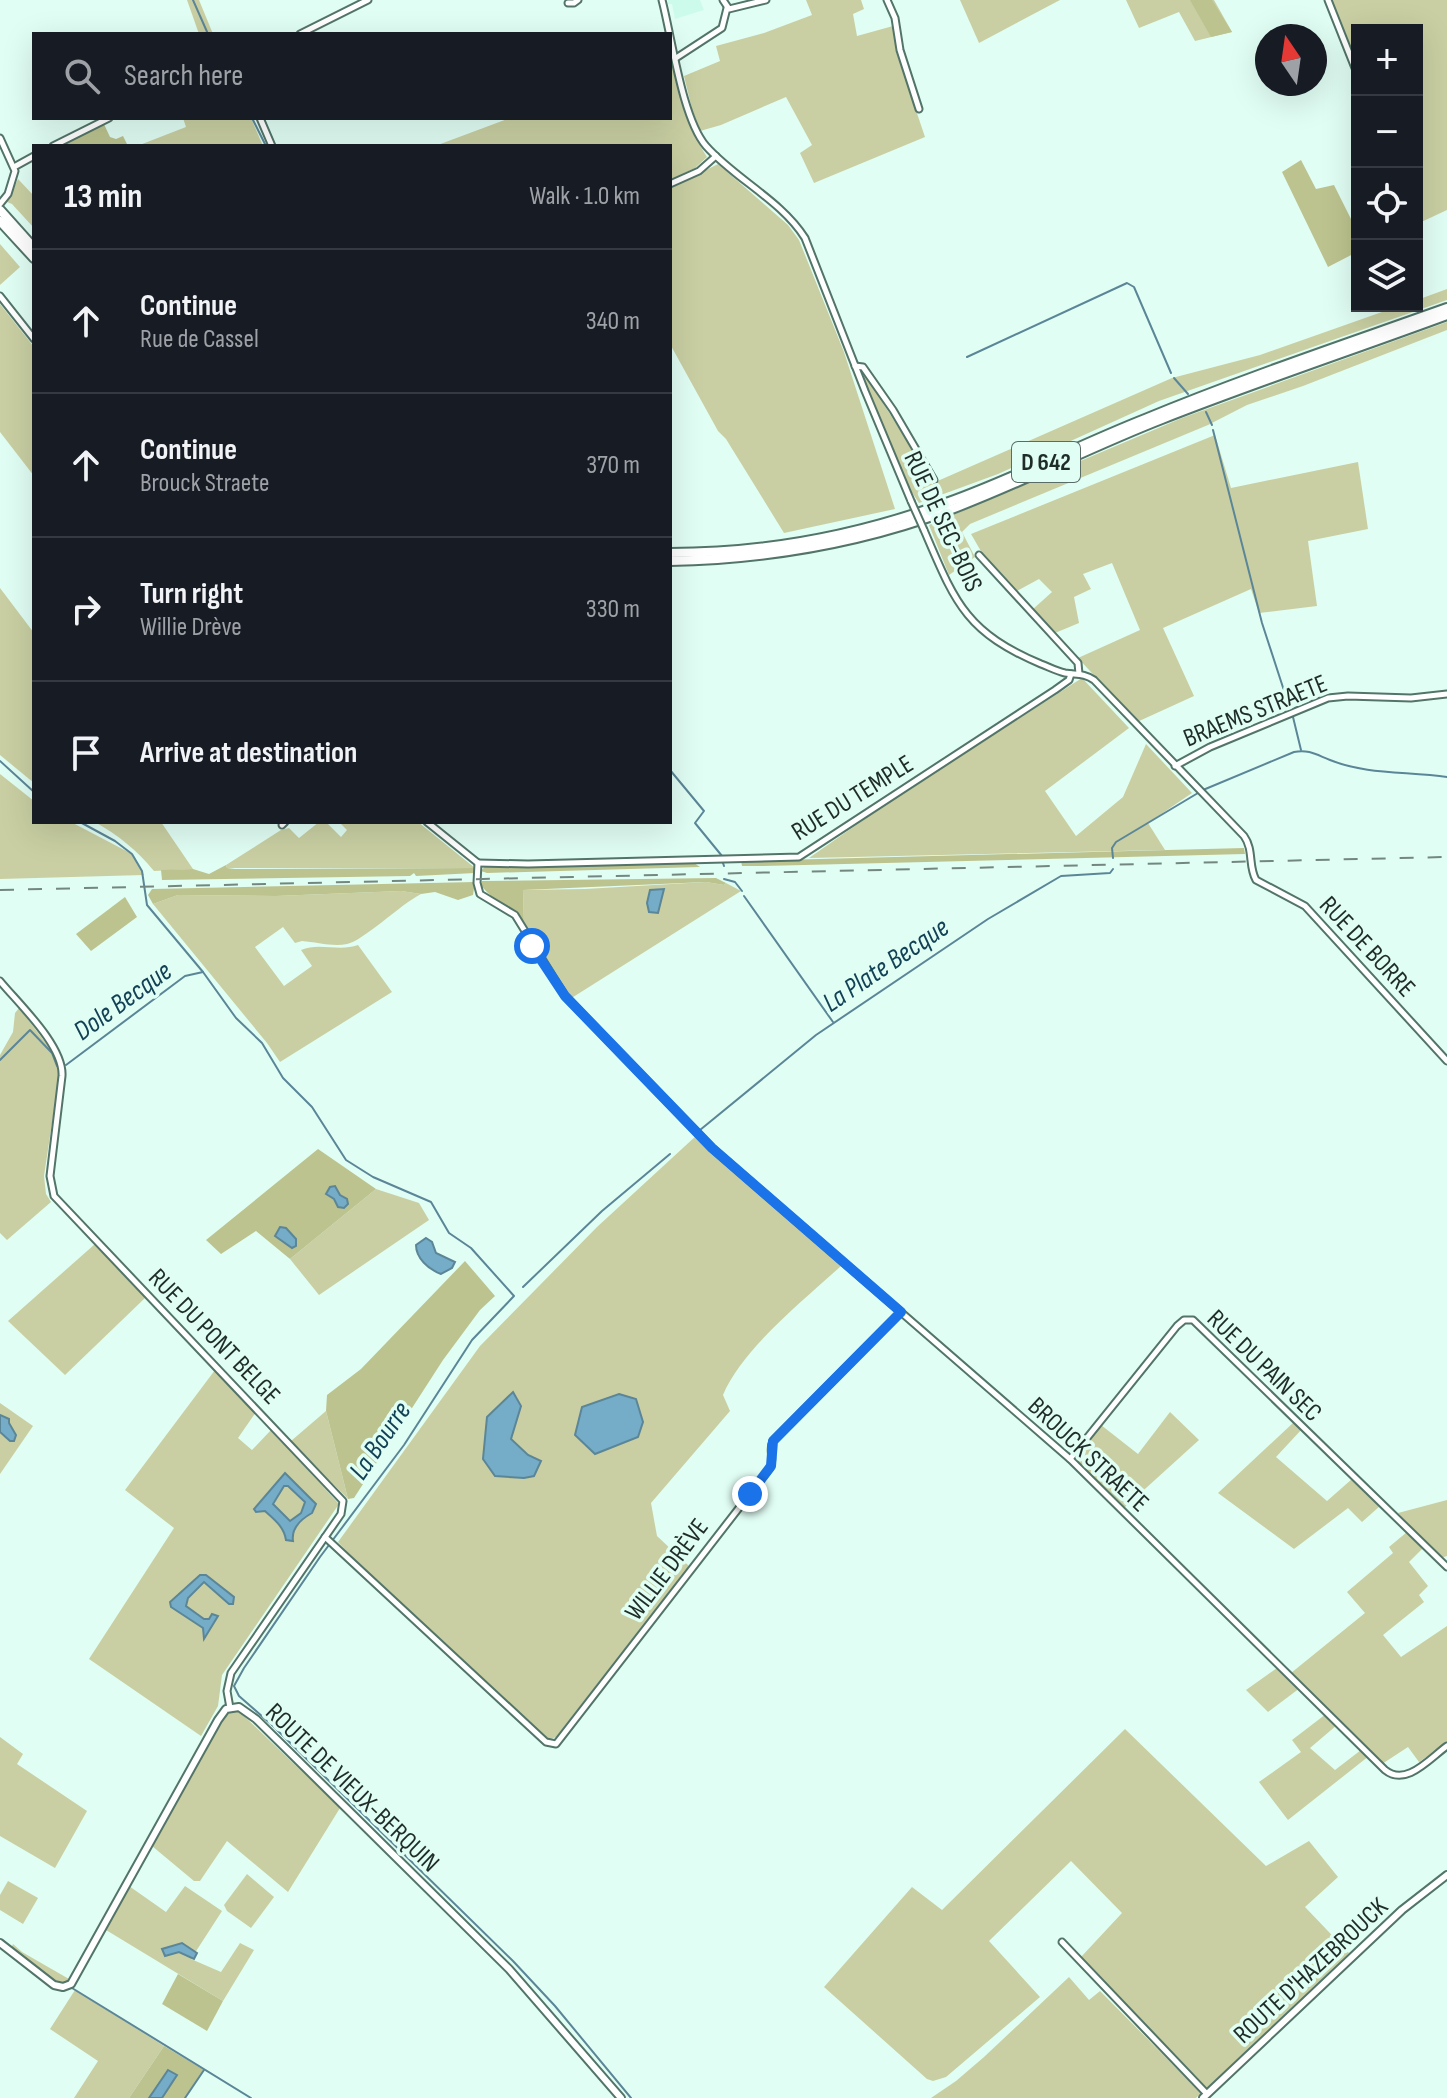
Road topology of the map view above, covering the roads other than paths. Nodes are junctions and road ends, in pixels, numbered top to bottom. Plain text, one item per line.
1 (368, 0) edge
2 (578, 0) edge
3 (662, 0) edge
4 (723, 0) edge
5 (766, 0) edge
6 (887, 0) edge
7 (1328, 0) edge
8 (568, 3) dead end
9 (727, 8) junction
10 (304, 32) edge
11 (670, 32) edge
12 (672, 41) edge
13 (676, 58) junction
14 (1351, 58) edge
15 (919, 109) dead end
16 (105, 120) edge
17 (261, 120) edge
18 (0, 138) edge
19 (57, 144) edge
20 (271, 144) edge
21 (716, 156) junction
22 (32, 157) edge
23 (14, 167) junction
24 (672, 183) edge
25 (0, 207) edge
26 (0, 221) edge
27 (32, 246) edge
28 (32, 256) edge
29 (0, 296) edge
30 (1447, 308) edge
31 (1447, 315) edge
32 (32, 336) edge
33 (855, 366) junction
34 (934, 480) dead end
35 (672, 553) edge
36 (979, 555) dead end
37 (672, 561) edge
38 (1071, 674) junction
39 (1079, 674) junction
40 (1447, 694) edge
41 (1175, 766) junction
42 (1200, 792) joint
43 (429, 824) edge
44 (478, 863) junction
45 (0, 981) edge
46 (1447, 1061) edge
47 (901, 1312) junction
48 (1070, 1459) junction
49 (326, 1538) junction
50 (1447, 1567) edge
51 (230, 1708) junction
52 (1447, 1746) edge
53 (1447, 1875) edge
54 (1062, 1942) dead end
55 (0, 1943) edge
56 (1205, 2096) edge
57 (621, 2098) edge

1 - 10 street
2 - 8 street
3 - 11 street, RUE DE SEC-BOIS
4 - 9 street
5 - 9 street
6 - 15 street
7 - 14 street
9 - 13 street
12 - 13 street, RUE DE SEC-BOIS
13 - 21 street, RUE DE SEC-BOIS
16 - 19 street
17 - 20 street
18 - 23 street
21 - 24 street
21 - 33 street, RUE DE SEC-BOIS
22 - 23 street
23 - 25 street
25 - 27 highway
26 - 28 highway
29 - 32 street
30 - 35 highway, D 642
31 - 37 highway, D 642
33 - 34 street, RUE DE SEC-BOIS
33 - 38 street, RUE DE SEC-BOIS, bridge
36 - 39 street, RUE DE SEC-BOIS
38 - 39 street, RUE DE SEC-BOIS
38 - 44 street, RUE DU TEMPLE
39 - 41 street, RUE DE SEC-BOIS
40 - 41 street, BRAEMS STRAETE
41 - 42 street, RUE DE SEC-BOIS
42 - 46 street, RUE DE BORRE
43 - 44 street
44 - 47 street, BROUCK STRAETE
45 - 49 street, RUE DU PONT BELGE
47 - 48 street, BROUCK STRAETE
47 - 49 street, WILLIE DRÈVE
48 - 50 street, RUE DU PAIN SEC
48 - 52 street, BROUCK STRAETE
49 - 51 street, RUE DU PONT BELGE
51 - 55 street, ROUTE DE VIEUX-BERQUIN
51 - 57 street, ROUTE DE VIEUX-BERQUIN
53 - 56 street, ROUTE D'HAZEBROUCK
54 - 56 street

